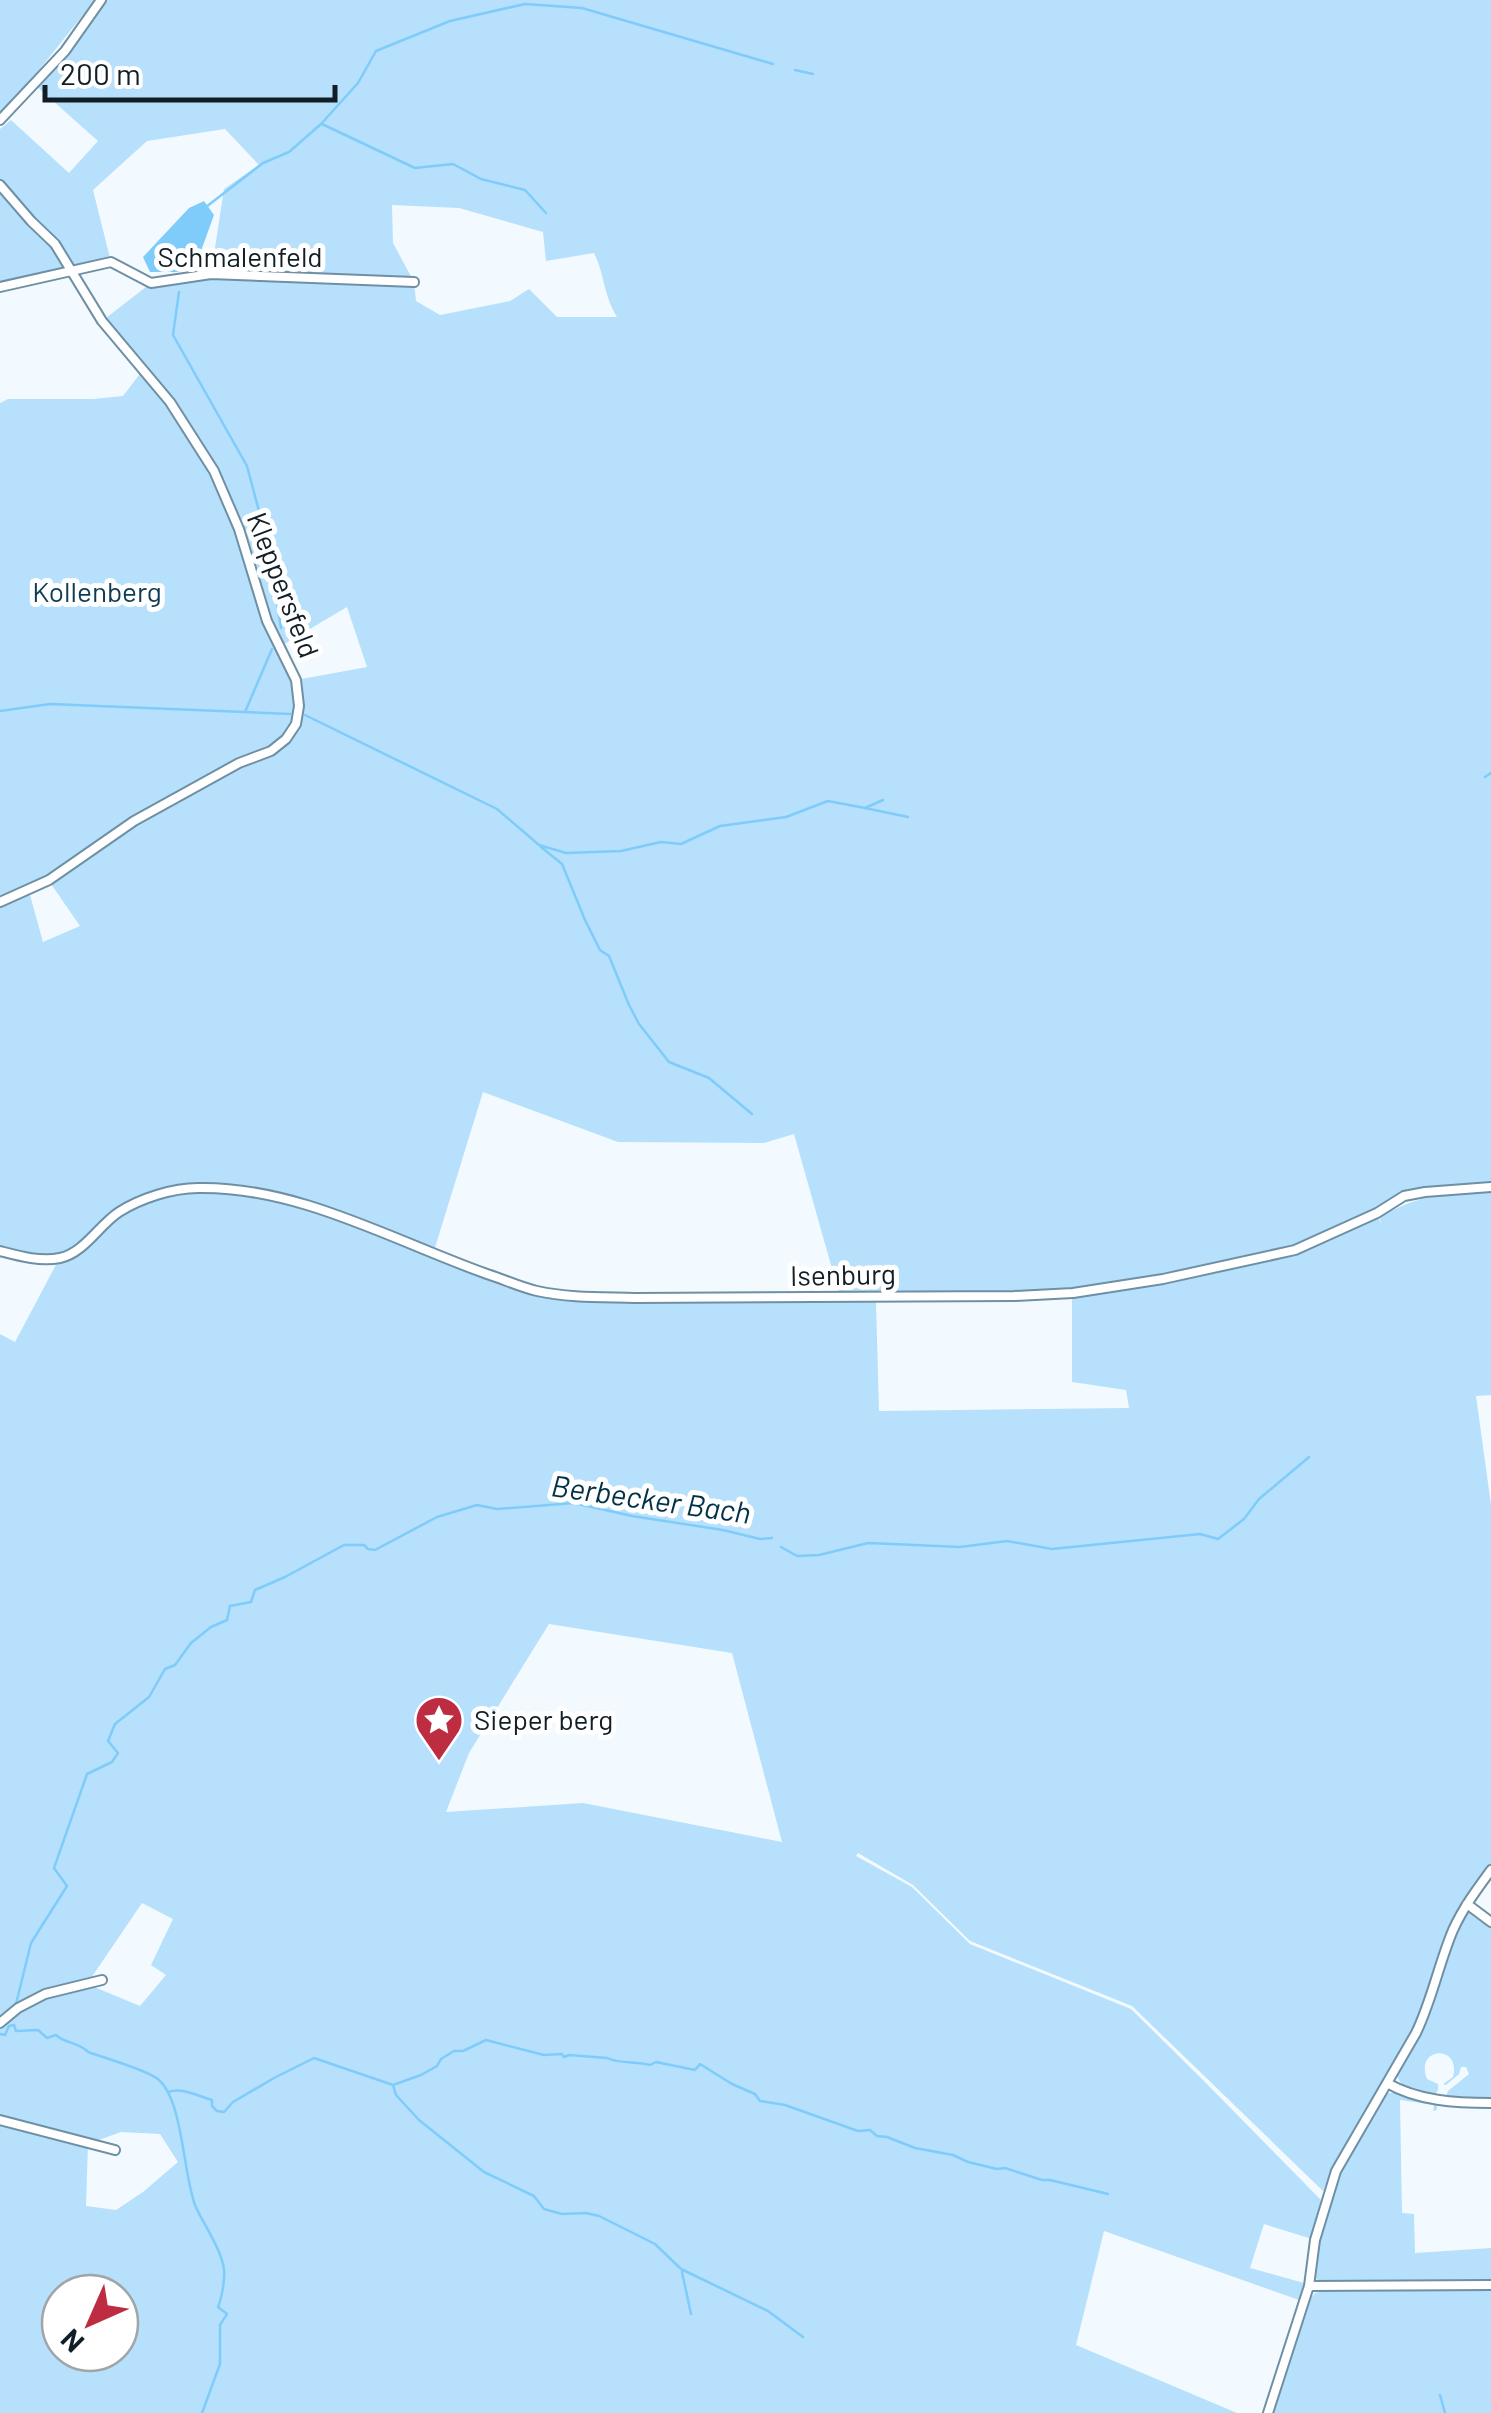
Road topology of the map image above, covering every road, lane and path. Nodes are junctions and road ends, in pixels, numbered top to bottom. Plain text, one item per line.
1 (101, 0) edge
2 (0, 120) edge
3 (0, 185) edge
4 (72, 270) junction
5 (414, 282) dead end
6 (0, 286) edge
7 (0, 902) edge
8 (1491, 1187) edge
9 (0, 1251) edge
10 (1491, 1870) edge
11 (1467, 1904) junction
12 (1491, 1922) edge
13 (102, 1980) dead end
14 (0, 2023) edge
15 (1387, 2083) junction
16 (1491, 2104) edge
17 (0, 2120) edge
18 (115, 2150) dead end
19 (1491, 2285) edge
20 (1308, 2286) junction
21 (1268, 2413) edge

1 - 2 street
3 - 4 street, Kleppersfeld
4 - 5 street, Schmalenfeld
4 - 6 street
4 - 7 street, Kleppersfeld
8 - 9 street, Isenburg
10 - 11 street
11 - 12 street
11 - 15 street
13 - 14 street
15 - 16 street
15 - 20 street
17 - 18 street
19 - 20 street
20 - 21 street

